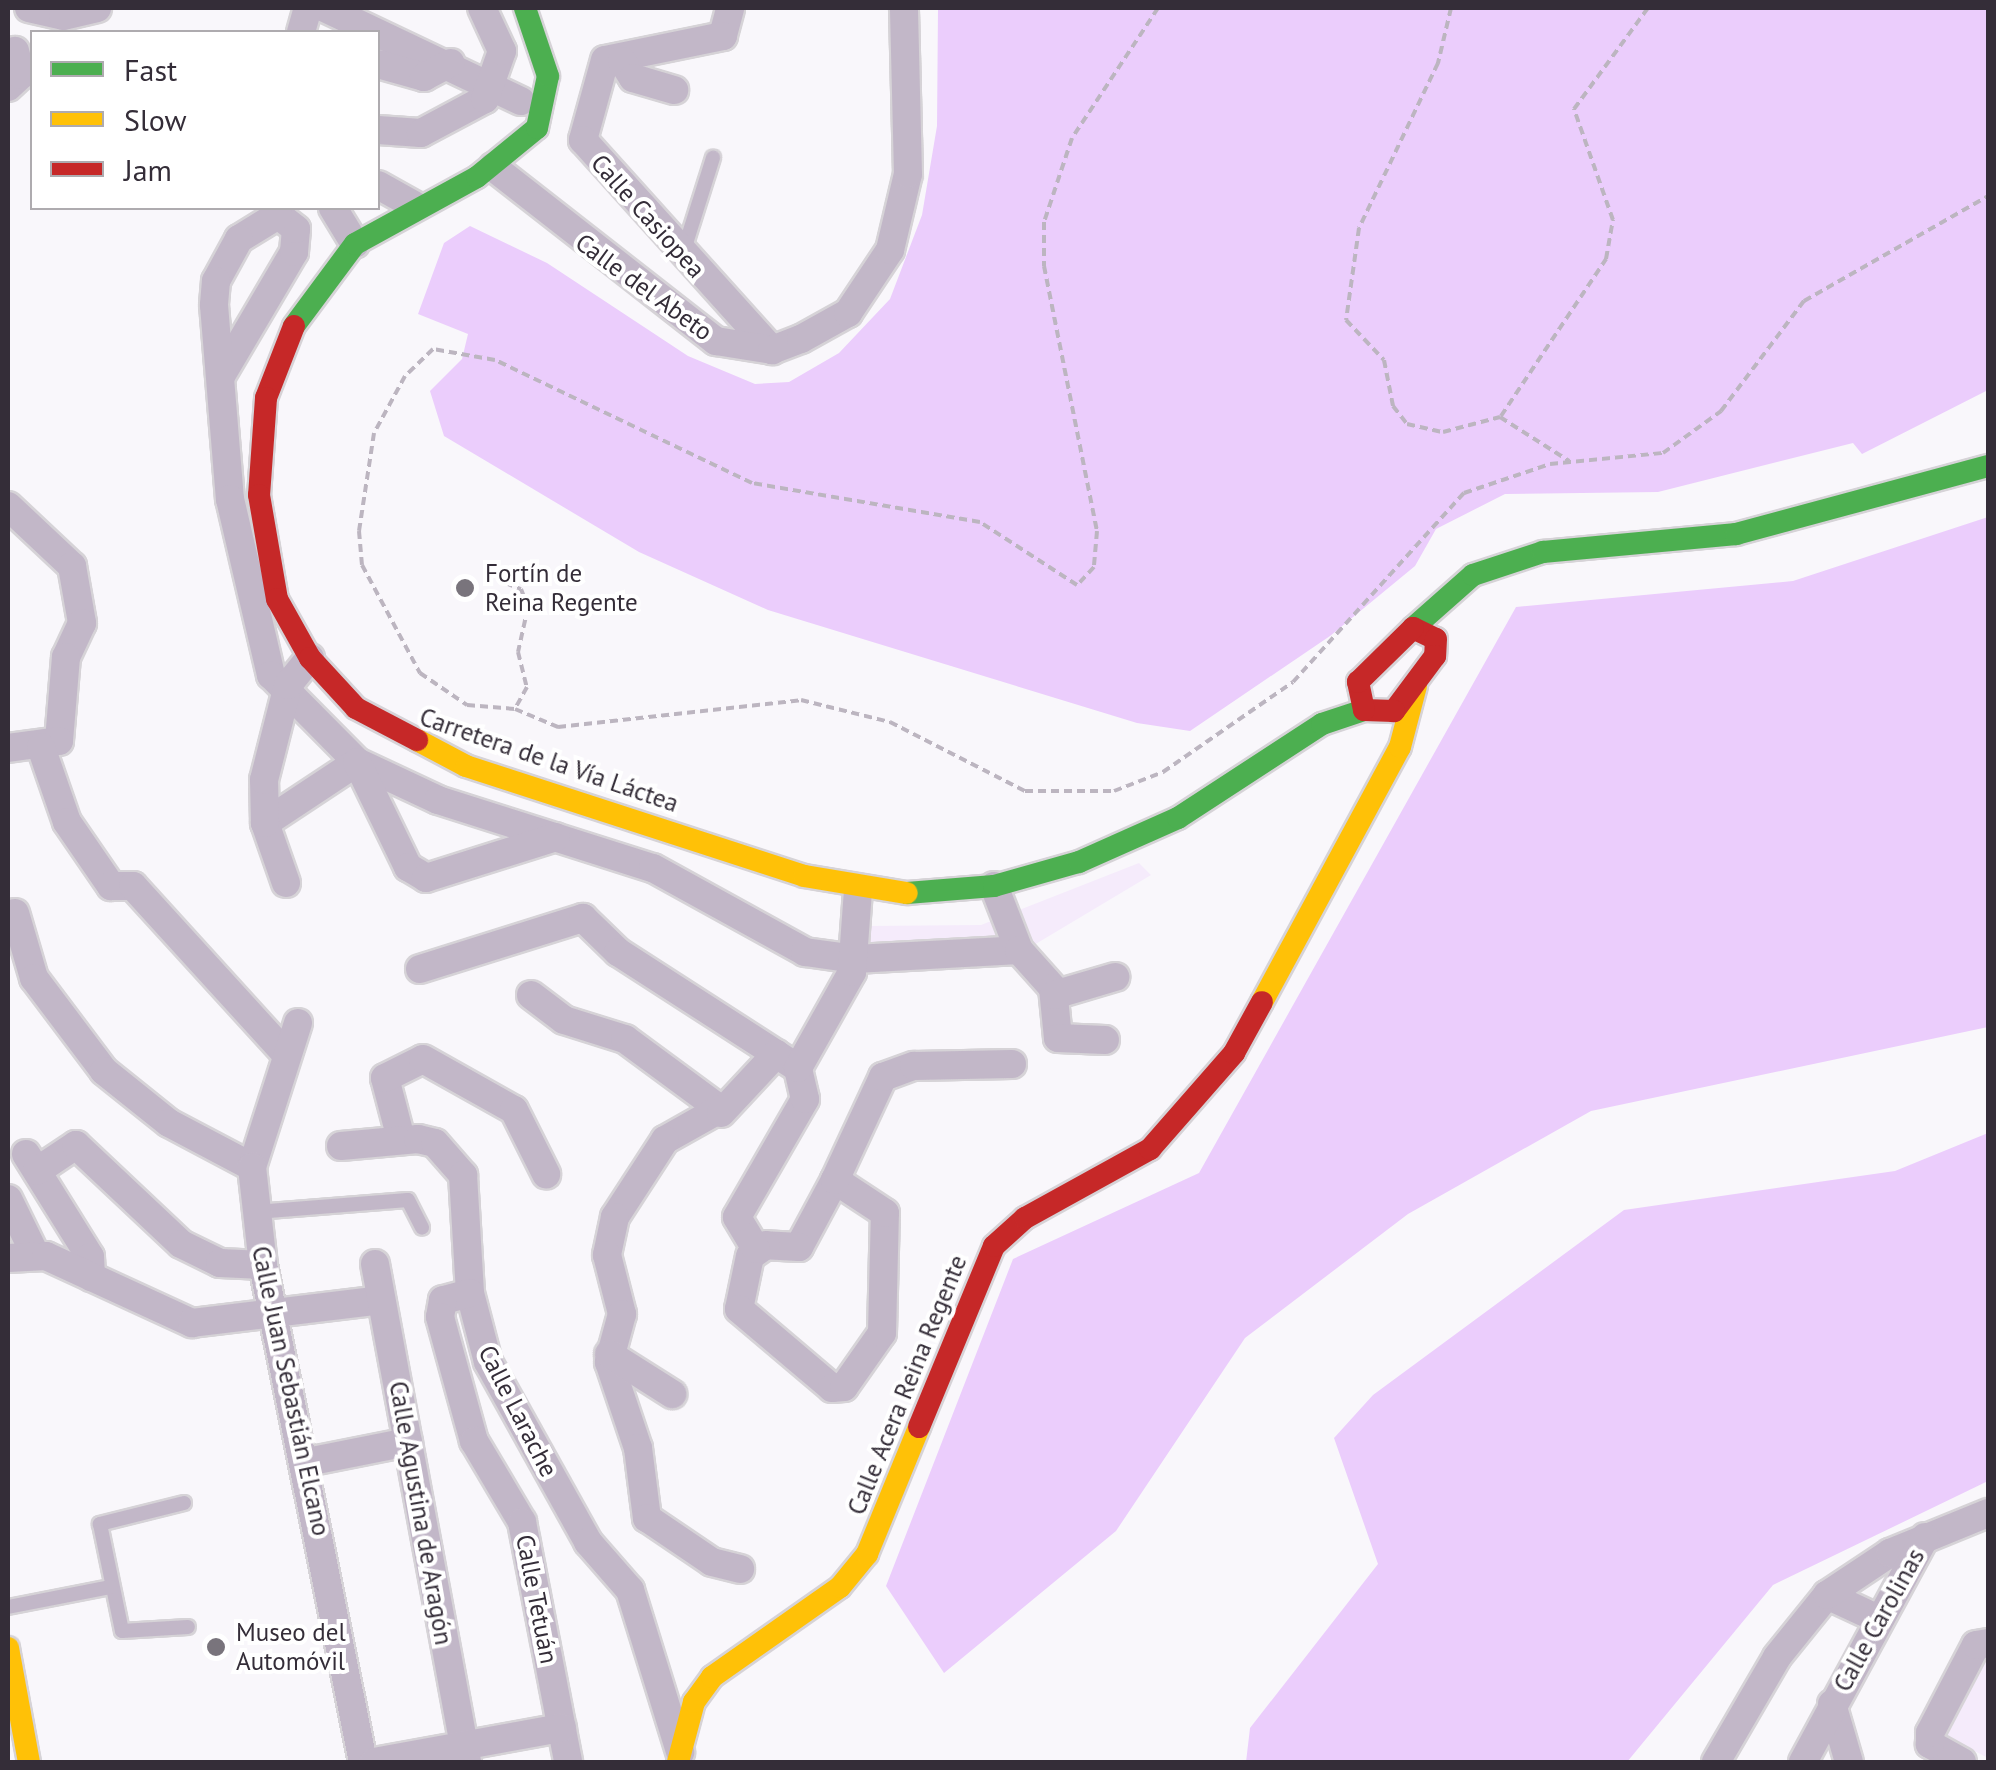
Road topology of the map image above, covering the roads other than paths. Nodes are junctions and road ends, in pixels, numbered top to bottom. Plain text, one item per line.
1 (29, 8) edge
2 (97, 8) edge
3 (325, 8) edge
4 (482, 8) edge
5 (525, 8) edge
6 (904, 8) edge
7 (730, 9) edge
8 (376, 30) edge
9 (380, 32) edge
10 (15, 52) dead end
11 (614, 60) junction
12 (450, 62) junction
13 (380, 65) edge
14 (495, 78) junction
15 (18, 83) edge
16 (674, 90) dead end
17 (521, 101) dead end
18 (558, 124) dead end
19 (380, 130) edge
20 (583, 140) junction
21 (713, 158) dead end
22 (493, 166) junction
23 (380, 186) edge
24 (414, 205) junction
25 (337, 210) edge
26 (355, 244) junction
27 (683, 254) junction
28 (772, 350) junction
29 (221, 376) junction
30 (227, 429) junction
31 (260, 432) junction
32 (1988, 466) edge
33 (8, 506) edge
34 (1498, 565) junction
35 (1413, 628) junction
36 (1438, 647) junction
37 (310, 658) junction
38 (1358, 682) junction
39 (1416, 686) junction
40 (284, 696) junction
41 (1369, 712) junction
42 (1310, 731) junction
43 (41, 747) junction
44 (8, 748) edge
45 (357, 762) junction
46 (1372, 787) junction
47 (265, 823) junction
48 (556, 837) junction
49 (286, 883) dead end
50 (994, 886) junction
51 (858, 891) junction
52 (15, 913) dead end
53 (1019, 950) junction
54 (855, 959) junction
55 (420, 969) dead end
56 (1115, 976) dead end
57 (531, 995) dead end
58 (1054, 995) junction
59 (298, 1023) dead end
60 (1105, 1040) dead end
61 (285, 1054) junction
62 (787, 1061) junction
63 (1012, 1064) dead end
64 (721, 1114) junction
65 (401, 1139) junction
66 (341, 1146) dead end
67 (252, 1167) junction
68 (546, 1174) dead end
69 (835, 1180) junction
70 (8, 1199) edge
71 (256, 1212) junction
72 (422, 1228) dead end
73 (756, 1249) junction
74 (21, 1256) edge
75 (375, 1264) dead end
76 (262, 1265) junction
77 (91, 1278) junction
78 (470, 1293) junction
79 (382, 1300) junction
80 (274, 1316) junction
81 (609, 1354) junction
82 (672, 1394) dead end
83 (408, 1442) junction
84 (307, 1462) junction
85 (184, 1503) dead end
86 (1988, 1513) edge
87 (1926, 1537) junction
88 (740, 1569) dead end
89 (111, 1587) junction
90 (1826, 1595) junction
91 (8, 1607) edge
92 (1876, 1618) junction
93 (188, 1628) dead end
94 (1988, 1643) edge
95 (8, 1648) edge
96 (1832, 1704) junction
97 (562, 1728) junction
98 (465, 1754) edge
99 (679, 1758) edge
100 (28, 1762) edge
101 (363, 1762) edge
102 (374, 1762) edge
103 (568, 1762) edge
104 (1716, 1762) edge
105 (1803, 1762) edge
106 (1849, 1762) edge
107 (1962, 1762) edge

1 - 2 street
3 - 8 street
4 - 14 street
5 - 22 street, Carretera de la Vía Láctea
6 - 28 street
7 - 11 street
9 - 12 street
10 - 15 street
11 - 16 street
11 - 20 street, Calle Casiopea
12 - 13 street
12 - 14 street
14 - 17 street
14 - 19 street
18 - 20 street
20 - 27 street, Calle Casiopea
21 - 27 lane
22 - 24 street, Carretera de la Vía Láctea
22 - 28 street, Calle del Abeto
23 - 24 street
24 - 26 street, Carretera de la Vía Láctea
25 - 26 street
26 - 31 street, Carretera de la Vía Láctea
27 - 28 street, Calle Casiopea
29 - 29 street
29 - 30 street
30 - 31 street
30 - 40 street
31 - 37 street, Carretera de la Vía Láctea
32 - 34 street
33 - 43 street
34 - 35 street
34 - 36 street
35 - 36 street
35 - 38 street
36 - 39 street
37 - 40 street
37 - 51 street, Carretera de la Vía Láctea
38 - 41 street, Calle Acera Reina Regente
38 - 42 street
39 - 41 street
39 - 46 street, Calle Acera Reina Regente
40 - 45 street
40 - 47 street
41 - 42 street
41 - 46 street, Calle Acera Reina Regente
42 - 50 street, Carretera de la Vía Láctea
43 - 44 street
43 - 61 street
45 - 47 street
45 - 48 street
45 - 48 street
46 - 99 street, Calle Acera Reina Regente
47 - 49 street
48 - 54 street
50 - 51 street, Carretera de la Vía Láctea
50 - 53 street
51 - 54 street
52 - 67 street
53 - 54 street
53 - 58 street
54 - 62 street
55 - 62 street
56 - 58 street
57 - 64 street
58 - 60 street
59 - 61 street, Calle Juan Sebastián Elcano
61 - 67 street, Calle Juan Sebastián Elcano
62 - 64 street
62 - 73 street
63 - 69 street
64 - 81 street
65 - 66 street, Calle Larache
65 - 68 street
65 - 78 street, Calle Larache
67 - 71 street, Calle Juan Sebastián Elcano
69 - 73 street
69 - 73 street
70 - 74 street
71 - 72 lane
71 - 76 street, Calle Juan Sebastián Elcano
74 - 77 street
75 - 79 street, Calle Agustina de Aragón
76 - 77 street
76 - 80 street, Calle Juan Sebastián Elcano
77 - 80 street
78 - 97 street, Calle Tetuán
78 - 99 street, Calle Larache
79 - 80 street
79 - 83 street, Calle Agustina de Aragón
80 - 84 street, Calle Juan Sebastián Elcano
81 - 82 street
81 - 88 street
83 - 84 street
83 - 98 street, Calle Agustina de Aragón
84 - 101 street, Calle Juan Sebastián Elcano
85 - 89 lane
86 - 87 street, Calle Carolinas
87 - 90 street
87 - 92 street, Calle Carolinas
89 - 91 lane
89 - 93 lane
90 - 92 street
90 - 104 street
92 - 96 street, Calle Carolinas
94 - 107 street
95 - 100 street
96 - 105 street, Calle Carolinas
96 - 106 street
97 - 98 street
97 - 103 street, Calle Tetuán
98 - 102 street

